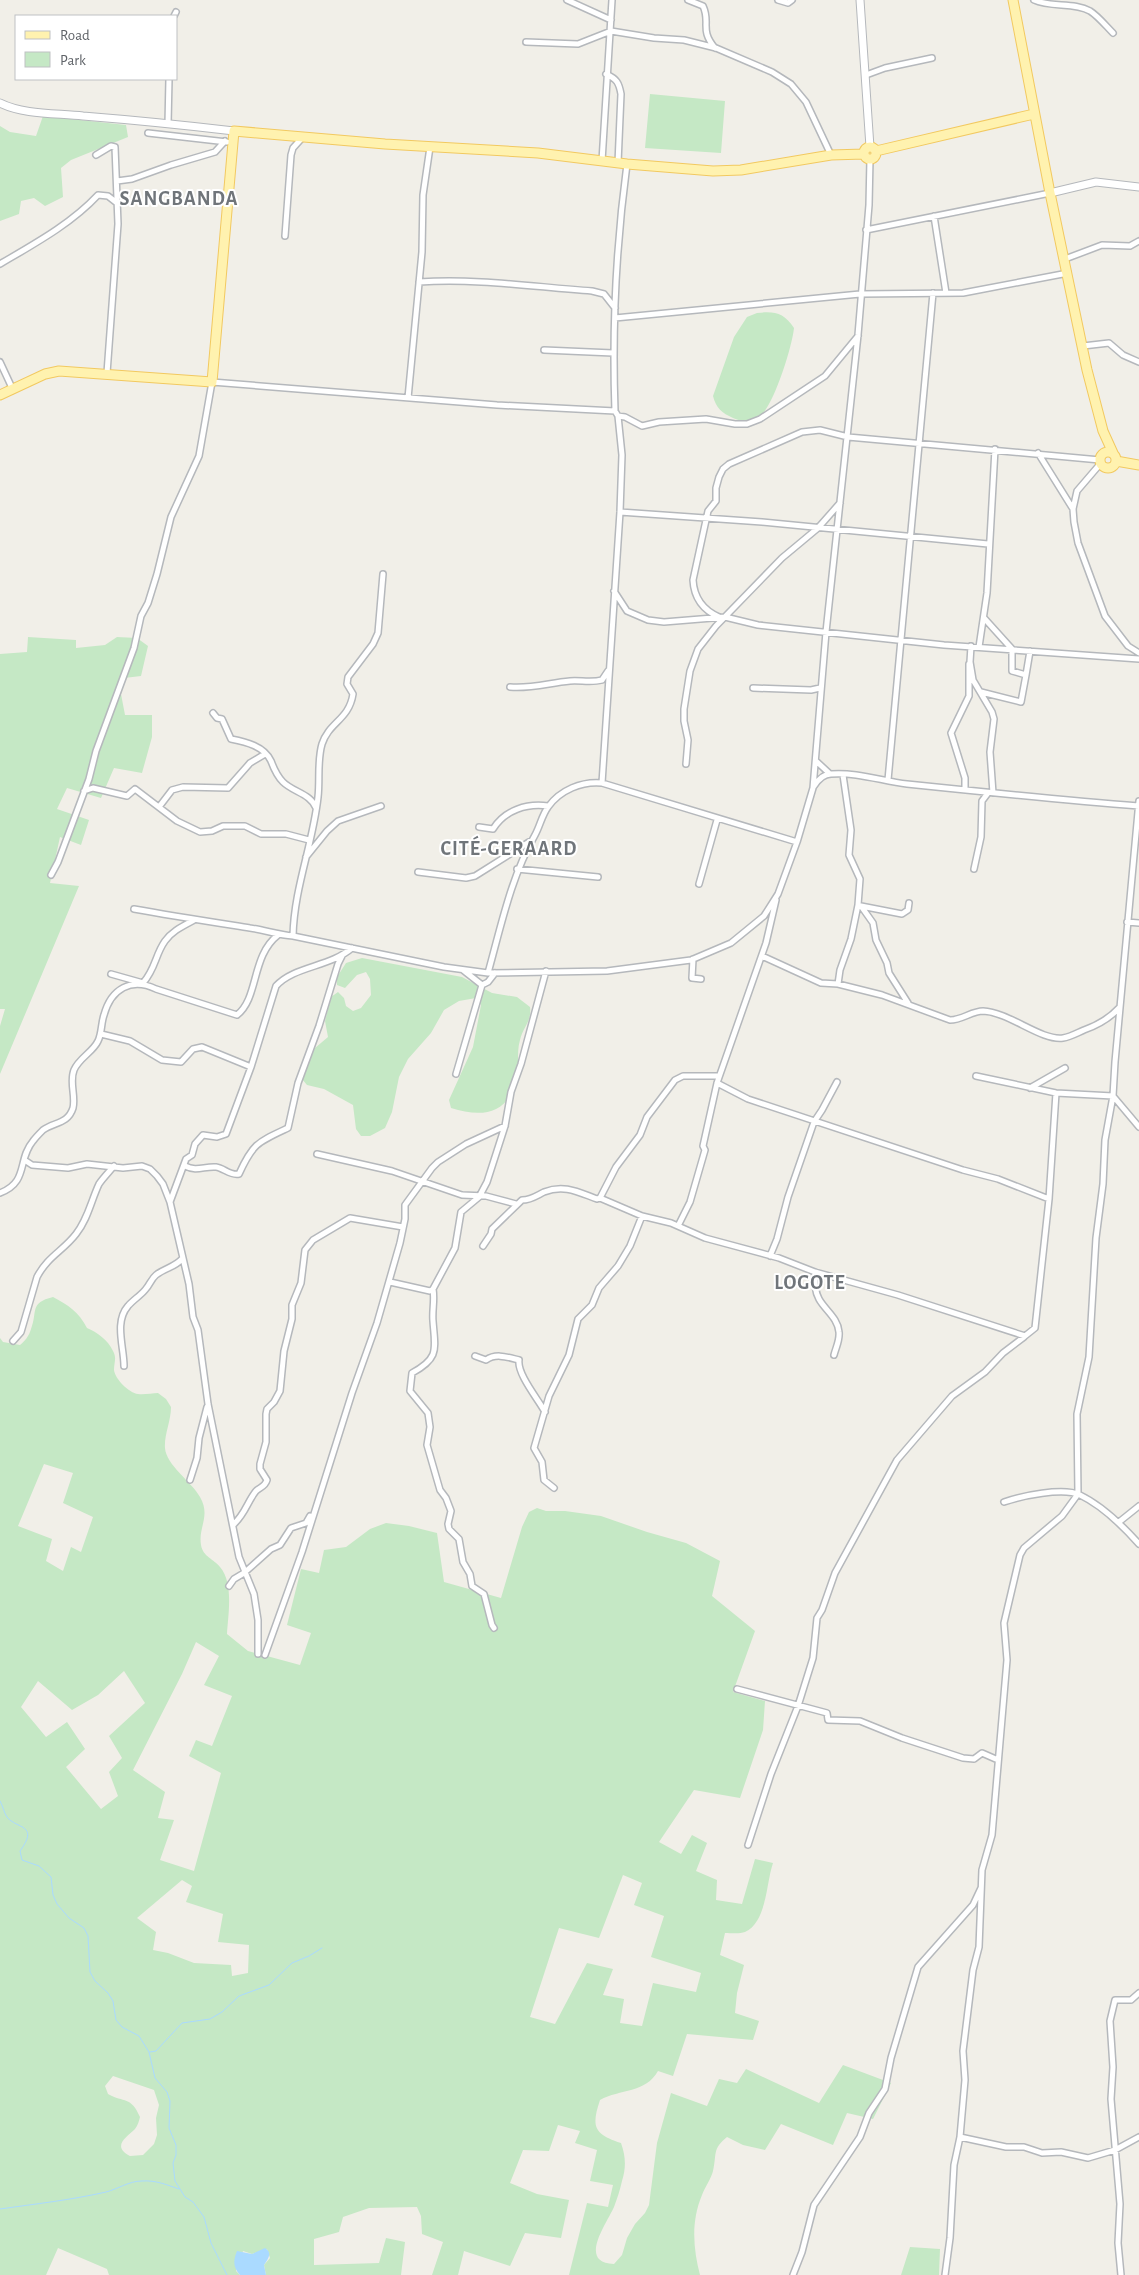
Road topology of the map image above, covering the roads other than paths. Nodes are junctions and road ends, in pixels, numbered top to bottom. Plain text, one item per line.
1 (567, 0) edge
2 (612, 0) edge
3 (688, 0) edge
4 (778, 0) edge
5 (792, 0) edge
6 (860, 0) edge
7 (1014, 0) edge
8 (1034, 0) edge
9 (611, 20) junction
10 (611, 31) junction
11 (1113, 34) dead end
12 (526, 42) dead end
13 (716, 48) junction
14 (932, 58) dead end
15 (606, 74) junction
16 (866, 75) junction
17 (169, 80) edge
18 (0, 103) edge
19 (1034, 114) junction
20 (168, 124) junction
21 (234, 131) junction
22 (148, 133) dead end
23 (302, 138) junction
24 (229, 142) junction
25 (430, 147) junction
26 (870, 153) junction
27 (96, 155) dead end
28 (831, 155) junction
29 (602, 161) junction
30 (622, 164) junction
31 (117, 181) junction
32 (1139, 187) edge
33 (1050, 193) junction
34 (117, 203) junction
35 (934, 216) junction
36 (866, 230) junction
37 (285, 236) dead end
38 (1139, 242) edge
39 (1065, 259) junction
40 (0, 264) edge
41 (1068, 273) junction
42 (419, 282) junction
43 (933, 293) junction
44 (946, 293) junction
45 (860, 294) junction
46 (615, 308) junction
47 (615, 318) junction
48 (858, 336) junction
49 (1083, 346) junction
50 (544, 350) dead end
51 (613, 353) junction
52 (0, 362) edge
53 (1139, 362) edge
54 (108, 373) junction
55 (212, 382) junction
56 (13, 390) junction
57 (0, 395) edge
58 (408, 398) junction
59 (616, 413) junction
60 (1103, 432) junction
61 (848, 437) junction
62 (919, 443) junction
63 (995, 449) junction
64 (1038, 453) junction
65 (1115, 457) junction
66 (1101, 459) junction
67 (1139, 465) edge
68 (841, 503) junction
69 (1073, 510) junction
70 (620, 512) junction
71 (707, 518) junction
72 (818, 528) junction
73 (838, 530) junction
74 (910, 537) junction
75 (988, 544) junction
76 (383, 574) dead end
77 (614, 591) junction
78 (722, 617) junction
79 (984, 618) junction
80 (826, 632) junction
81 (900, 640) junction
82 (971, 646) junction
83 (979, 647) junction
84 (1012, 649) junction
85 (1030, 651) junction
86 (1139, 653) edge
87 (1139, 659) edge
88 (970, 662) junction
89 (608, 670) junction
90 (1026, 675) junction
91 (510, 687) dead end
92 (753, 688) dead end
93 (820, 688) junction
94 (981, 692) junction
95 (213, 713) dead end
96 (265, 754) junction
97 (816, 761) junction
98 (686, 764) dead end
99 (830, 774) junction
100 (843, 774) junction
101 (888, 780) junction
102 (602, 783) junction
103 (813, 788) junction
104 (964, 789) junction
105 (973, 791) junction
106 (83, 792) junction
107 (991, 793) junction
108 (982, 801) junction
109 (1139, 801) edge
110 (382, 806) dead end
111 (548, 806) junction
112 (1138, 806) edge
113 (159, 807) junction
114 (316, 809) junction
115 (717, 820) junction
116 (479, 827) dead end
117 (1138, 828) edge
118 (309, 840) junction
119 (530, 842) junction
120 (797, 842) junction
121 (305, 858) junction
122 (517, 869) junction
123 (974, 869) dead end
124 (418, 872) dead end
125 (51, 875) dead end
126 (598, 877) dead end
127 (699, 884) dead end
128 (778, 894) junction
129 (909, 903) dead end
130 (859, 906) junction
131 (134, 909) dead end
132 (194, 920) junction
133 (1127, 922) junction
134 (1139, 923) edge
135 (278, 935) junction
136 (293, 936) junction
137 (352, 948) junction
138 (342, 956) junction
139 (762, 956) junction
140 (693, 959) junction
141 (462, 970) junction
142 (546, 971) junction
143 (488, 973) junction
144 (495, 973) junction
145 (111, 974) dead end
146 (702, 979) dead end
147 (143, 983) junction
148 (838, 984) junction
149 (482, 985) junction
150 (908, 1004) junction
151 (1119, 1008) junction
152 (101, 1034) junction
153 (251, 1067) junction
154 (1065, 1068) dead end
155 (456, 1074) dead end
156 (719, 1076) junction
157 (976, 1076) dead end
158 (837, 1082) dead end
159 (717, 1083) junction
160 (1030, 1088) junction
161 (1056, 1093) junction
162 (1113, 1096) junction
163 (814, 1122) junction
164 (505, 1126) junction
165 (1139, 1127) edge
166 (317, 1154) dead end
167 (26, 1161) junction
168 (114, 1166) junction
169 (185, 1166) junction
170 (422, 1181) junction
171 (0, 1193) edge
172 (479, 1196) junction
173 (600, 1198) junction
174 (1049, 1199) junction
175 (170, 1202) junction
176 (516, 1204) junction
177 (642, 1216) junction
178 (678, 1226) junction
179 (403, 1227) junction
180 (483, 1246) dead end
181 (770, 1256) junction
182 (182, 1258) junction
183 (815, 1272) junction
184 (390, 1282) junction
185 (433, 1289) junction
186 (1024, 1336) junction
187 (13, 1341) dead end
188 (834, 1355) dead end
189 (475, 1356) dead end
190 (124, 1366) dead end
191 (208, 1404) junction
192 (545, 1412) junction
193 (190, 1480) dead end
194 (554, 1488) dead end
195 (1078, 1494) junction
196 (1004, 1502) dead end
197 (1139, 1506) edge
198 (312, 1515) junction
199 (1119, 1522) junction
200 (233, 1525) junction
201 (1139, 1544) edge
202 (244, 1573) junction
203 (229, 1586) dead end
204 (494, 1628) dead end
205 (258, 1654) dead end
206 (265, 1655) dead end
207 (737, 1689) dead end
208 (798, 1706) junction
209 (998, 1760) junction
210 (748, 1845) dead end
211 (982, 1886) junction
212 (1139, 1993) edge
213 (960, 2137) junction
214 (1139, 2137) edge
215 (1115, 2150) junction
216 (794, 2275) edge
217 (946, 2275) edge
218 (1121, 2275) edge

1 - 9 street
2 - 9 street
3 - 13 street
4 - 5 street
6 - 16 street
7 - 19 main road
8 - 11 street
9 - 10 street
10 - 12 street
10 - 13 street
10 - 15 street
13 - 28 street
14 - 16 street
15 - 29 street
15 - 30 street
16 - 26 street
17 - 20 street
18 - 20 street
19 - 26 main road
19 - 33 main road
20 - 21 street
21 - 23 main road
21 - 24 main road
22 - 24 street
23 - 25 main road
23 - 37 street
24 - 31 street
24 - 55 main road
25 - 29 main road
25 - 42 street
26 - 28 main road
26 - 36 street
27 - 31 street
28 - 30 main road
29 - 30 main road
30 - 46 street
31 - 34 street
32 - 33 street
33 - 35 street
33 - 39 main road
34 - 40 street
34 - 54 street
35 - 36 street
35 - 44 street
36 - 45 street
38 - 39 street
39 - 41 main road
41 - 44 street
41 - 49 main road
42 - 46 street
42 - 58 street
43 - 44 street
43 - 45 street
43 - 62 street
45 - 47 street
45 - 48 street
46 - 47 street
47 - 51 street
48 - 59 street
48 - 61 street
49 - 53 street
49 - 60 main road
50 - 51 street
51 - 59 street
52 - 56 street
54 - 55 main road
54 - 56 main road
55 - 58 street
55 - 106 street
56 - 57 main road
58 - 59 street
59 - 70 street
60 - 65 main road
60 - 66 main road
61 - 62 street
61 - 68 street
61 - 71 street
62 - 63 street
62 - 74 street
63 - 64 street
63 - 75 street
64 - 66 street
64 - 69 street
65 - 66 main road
65 - 66 main road
65 - 67 main road
66 - 69 street
68 - 72 street
68 - 73 street
69 - 86 street
70 - 71 street
70 - 77 street
71 - 72 street
71 - 78 street
72 - 73 street
72 - 78 street
73 - 74 street
73 - 80 street
74 - 75 street
74 - 81 street
75 - 79 street
76 - 114 street
77 - 78 street
77 - 89 street
78 - 80 street
78 - 98 street
79 - 83 street
79 - 84 street
80 - 81 street
80 - 93 street
81 - 82 street
81 - 101 street
82 - 83 street
82 - 88 street
83 - 84 street
84 - 85 street
84 - 90 street
85 - 87 street
85 - 90 street
88 - 94 street
88 - 104 street
89 - 91 street
89 - 102 street
90 - 94 street
92 - 93 street
93 - 97 street
94 - 107 street
95 - 96 street
96 - 113 street
96 - 114 street
97 - 99 street
97 - 103 street
99 - 100 street
99 - 103 street
100 - 101 street
100 - 130 street
101 - 104 street
102 - 111 street
102 - 115 street
103 - 120 street
104 - 105 street
105 - 107 street
105 - 108 street
106 - 113 street
106 - 125 street
107 - 108 street
107 - 112 street
108 - 123 street
109 - 112 street
110 - 121 street
111 - 116 street
111 - 119 street
112 - 117 street
113 - 118 street
114 - 118 street
115 - 120 street
115 - 127 street
117 - 133 street
118 - 121 street
119 - 122 street
119 - 124 street
120 - 128 street
121 - 136 street
122 - 126 street
122 - 143 street
128 - 139 street
128 - 140 street
129 - 130 street
130 - 148 street
130 - 150 street
131 - 132 street
132 - 135 street
132 - 147 street
133 - 134 street
133 - 151 street
135 - 136 street
135 - 147 street
136 - 137 street
137 - 138 street
137 - 141 street
138 - 153 street
138 - 169 street
139 - 148 street
139 - 156 street
140 - 142 street
140 - 146 street
141 - 143 street
141 - 149 street
142 - 144 street
142 - 164 street
143 - 144 street
144 - 149 street
145 - 147 street
147 - 152 street
148 - 150 street
149 - 155 street
150 - 151 street
151 - 162 street
152 - 153 street
152 - 167 street
153 - 169 street
154 - 160 street
156 - 159 street
156 - 173 street
157 - 160 street
158 - 163 street
159 - 163 street
159 - 178 street
160 - 161 street
161 - 162 street
161 - 174 street
162 - 165 street
162 - 195 street
163 - 174 street
163 - 181 street
164 - 170 street
164 - 172 street
166 - 170 street
167 - 168 street
167 - 171 street
168 - 175 street
168 - 187 street
169 - 175 street
170 - 172 street
170 - 179 street
172 - 176 street
172 - 185 street
173 - 176 street
173 - 177 street
174 - 186 street
175 - 182 street
176 - 180 street
177 - 178 street
177 - 192 street
178 - 181 street
179 - 184 street
179 - 200 street
181 - 183 street
182 - 190 street
182 - 191 street
183 - 186 street
183 - 188 street
184 - 185 street
184 - 198 street
185 - 204 street
186 - 208 street
189 - 192 street
191 - 193 street
191 - 200 street
192 - 194 street
195 - 196 street
195 - 199 street
195 - 209 street
197 - 199 street
198 - 202 street
198 - 206 street
199 - 201 street
200 - 202 street
202 - 203 street
202 - 205 street
207 - 208 street
208 - 209 street
208 - 210 street
209 - 211 street
211 - 213 street
211 - 216 street
212 - 215 street
213 - 215 street
213 - 217 street
214 - 215 street
215 - 218 street

